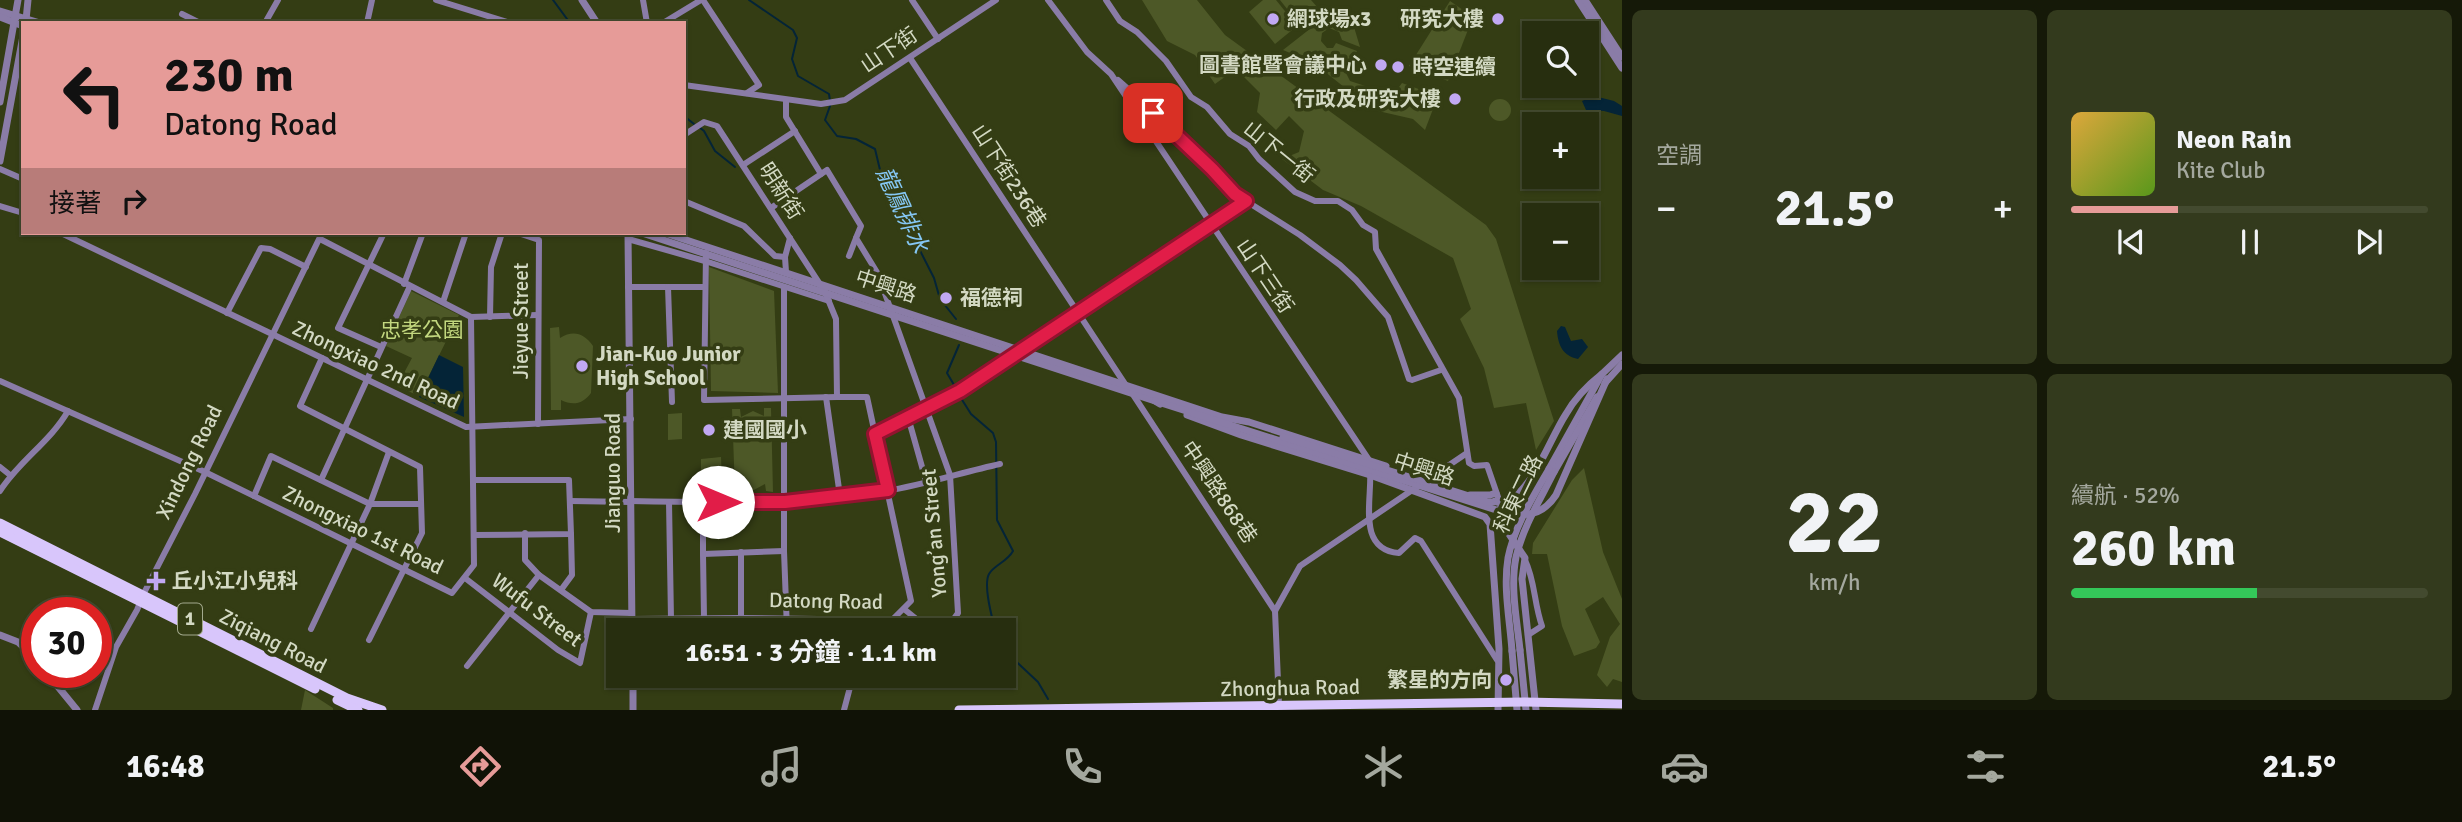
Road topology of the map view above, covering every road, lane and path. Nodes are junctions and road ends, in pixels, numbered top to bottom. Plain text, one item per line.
1 (18, 0) edge
2 (28, 0) edge
3 (278, 0) edge
4 (372, 0) edge
5 (436, 0) edge
6 (582, 0) edge
7 (643, 0) edge
8 (702, 0) edge
9 (912, 0) edge
10 (996, 0) edge
11 (1048, 0) edge
12 (1106, 0) edge
13 (1578, 0) edge
14 (1585, 0) edge
15 (0, 11) edge
16 (181, 14) dead end
17 (0, 17) edge
18 (14, 18) junction
19 (22, 21) edge
20 (25, 21) edge
21 (196, 21) edge
22 (266, 21) edge
23 (367, 21) edge
24 (504, 21) edge
25 (595, 21) edge
26 (647, 21) edge
27 (666, 21) edge
28 (937, 39) junction
29 (21, 47) edge
30 (910, 58) junction
31 (1621, 60) edge
32 (1111, 74) junction
33 (686, 85) edge
34 (747, 93) junction
35 (786, 100) junction
36 (0, 102) edge
37 (794, 131) junction
38 (686, 134) edge
39 (0, 161) edge
40 (743, 165) junction
41 (0, 169) edge
42 (821, 174) junction
43 (21, 178) edge
44 (1246, 201) junction
45 (686, 202) edge
46 (0, 206) edge
47 (771, 208) junction
48 (21, 212) edge
49 (1210, 225) junction
50 (65, 235) edge
51 (383, 235) edge
52 (422, 235) edge
53 (465, 235) edge
54 (501, 235) edge
55 (524, 235) edge
56 (647, 235) edge
57 (670, 235) edge
58 (321, 236) edge
59 (628, 236) edge
60 (790, 237) junction
61 (856, 238) junction
62 (849, 256) dead end
63 (706, 257) junction
64 (785, 257) junction
65 (369, 265) junction
66 (306, 267) junction
67 (786, 272) junction
68 (407, 285) junction
69 (628, 287) junction
70 (668, 287) junction
71 (784, 287) junction
72 (822, 287) junction
73 (705, 288) junction
74 (829, 301) junction
75 (443, 302) junction
76 (890, 306) junction
77 (227, 313) junction
78 (1078, 313) junction
79 (537, 315) junction
80 (894, 315) junction
81 (471, 317) junction
82 (490, 317) junction
83 (271, 334) junction
84 (381, 347) junction
85 (1024, 350) junction
86 (1016, 355) junction
87 (1622, 355) edge
88 (322, 358) junction
89 (1622, 364) edge
90 (1441, 370) junction
91 (1605, 376) junction
92 (367, 380) junction
93 (0, 381) edge
94 (1125, 384) junction
95 (1132, 393) junction
96 (826, 397) junction
97 (837, 397) junction
98 (785, 399) junction
99 (1155, 401) junction
100 (672, 402) dead end
101 (927, 408) junction
102 (68, 411) junction
103 (908, 417) junction
104 (1222, 417) junction
105 (631, 419) junction
106 (538, 424) junction
107 (472, 427) junction
108 (343, 430) junction
109 (875, 434) junction
110 (389, 453) junction
111 (1467, 453) junction
112 (1369, 460) junction
113 (998, 465) dead end
114 (0, 467) edge
115 (205, 472) junction
116 (10, 475) junction
117 (950, 475) junction
118 (1370, 475) junction
119 (321, 480) junction
120 (473, 481) junction
121 (926, 481) junction
122 (1426, 481) junction
123 (888, 490) junction
124 (1410, 490) junction
125 (0, 491) edge
126 (1496, 493) junction
127 (1473, 495) junction
128 (254, 496) junction
129 (840, 496) junction
130 (570, 501) junction
131 (631, 502) junction
132 (669, 502) junction
133 (703, 502) junction
134 (785, 502) junction
135 (1500, 503) junction
136 (370, 504) junction
137 (421, 504) junction
138 (1368, 519) junction
139 (0, 523) edge
140 (1490, 524) junction
141 (1507, 531) junction
142 (0, 532) edge
143 (525, 533) junction
144 (1491, 533) junction
145 (571, 534) junction
146 (474, 536) junction
147 (352, 544) junction
148 (784, 551) junction
149 (741, 552) junction
150 (702, 554) junction
151 (1525, 558) junction
152 (404, 570) junction
153 (539, 575) junction
154 (465, 578) junction
155 (561, 590) junction
156 (142, 599) junction
157 (904, 609) junction
158 (1275, 611) junction
159 (591, 612) junction
160 (510, 613) junction
161 (632, 616) junction
162 (658, 618) edge
163 (671, 618) edge
164 (704, 618) edge
165 (741, 618) edge
166 (787, 618) edge
167 (894, 618) edge
168 (915, 618) edge
169 (954, 618) edge
170 (311, 629) dead end
171 (0, 635) edge
172 (1528, 635) junction
173 (369, 640) dead end
174 (21, 645) edge
175 (1497, 660) junction
176 (467, 666) dead end
177 (59, 688) edge
178 (633, 688) edge
179 (850, 688) edge
180 (1622, 704) edge
181 (1498, 706) edge
182 (1521, 706) edge
183 (1536, 706) edge
184 (1247, 708) edge
185 (1279, 708) edge
186 (77, 710) edge
187 (95, 710) edge
188 (358, 710) edge
189 (382, 710) edge
190 (633, 710) edge
191 (844, 710) edge
192 (959, 710) edge

1 - 18 street
2 - 20 street
3 - 22 street
4 - 23 street
5 - 24 street
6 - 25 street
7 - 26 street
8 - 27 street
8 - 34 street
9 - 28 street
10 - 28 street, 山下街
11 - 32 street, 山下三街
12 - 90 street, 山下一街
13 - 31 street
14 - 31 street
15 - 18 street
16 - 21 street
17 - 18 street
18 - 19 street
18 - 36 street
28 - 30 street, 山下街
29 - 39 street
30 - 35 street, 山下街
30 - 78 street, 山下街236巷
32 - 44 street
32 - 49 street, 山下三街
33 - 34 street
34 - 35 street
35 - 37 street
37 - 40 street
37 - 42 street
38 - 40 street, 明新街
40 - 47 street, 明新街
41 - 43 street
42 - 47 street
42 - 61 street, Yong’an Street
44 - 49 street
44 - 90 street
45 - 64 street
46 - 48 street
47 - 60 street, 明新街
49 - 78 street
49 - 112 street, 山下三街
50 - 77 street, Zhongxiao 2nd Road
51 - 65 street
52 - 68 street
53 - 75 street
54 - 82 street
55 - 79 street, Jieyue Street
56 - 63 street
57 - 67 street
58 - 65 street
58 - 66 street, Xindong Road
59 - 63 street
59 - 69 street, Jianguo Road
60 - 64 street
60 - 72 street, 明新街
61 - 62 street
61 - 76 street, Yong’an Street
63 - 71 street
63 - 72 street
63 - 73 street
64 - 67 street
65 - 68 street
65 - 84 street
66 - 77 street
66 - 83 street, Xindong Road
67 - 72 street
68 - 75 street
68 - 84 street
69 - 70 street
69 - 105 street, Jianguo Road
70 - 73 street
70 - 100 street
71 - 74 street
71 - 98 street
72 - 74 street
72 - 76 street, 中興路
72 - 80 street, 中興路
73 - 98 street
74 - 97 street
75 - 81 street
76 - 80 street, Yong’an Street
76 - 85 street, 中興路
77 - 83 street, Zhongxiao 2nd Road
78 - 85 street
78 - 94 street, 山下街236巷
79 - 82 street
79 - 106 street, Jieyue Street
80 - 86 street, 中興路
80 - 101 street, Yong’an Street
81 - 82 street
81 - 107 street, Zhongxiao 1st Road
83 - 88 street, Zhongxiao 2nd Road
83 - 115 street, Xindong Road
84 - 92 street
85 - 86 street
85 - 94 street, 中興路
86 - 95 street, 中興路
86 - 101 street
87 - 91 street, 科東二路
88 - 92 street, Zhongxiao 2nd Road
88 - 108 street
89 - 91 street, 科東二路
90 - 111 street, 山下一街
91 - 99 street, 中興路, bridge
91 - 104 street, 中興路, bridge
91 - 182 street, 科東二路, bridge
92 - 107 street, Zhongxiao 2nd Road
92 - 108 street
93 - 102 street, Zhongxiao 1st Road
94 - 95 street
94 - 104 street, 中興路
95 - 99 street, 中興路
95 - 158 street, 中興路868巷
96 - 97 street
96 - 98 street
96 - 129 street
97 - 109 street, Datong Road
98 - 134 street
99 - 118 street, 中興路
101 - 103 street
101 - 117 street, Yong’an Street
102 - 115 street, Zhongxiao 1st Road
102 - 116 street
103 - 109 street
103 - 121 street
104 - 112 street, 中興路
105 - 106 street, Zhongxiao 2nd Road
105 - 131 street, Jianguo Road
106 - 107 street, Zhongxiao 2nd Road
107 - 120 street, Zhongxiao 1st Road
108 - 110 street
108 - 119 street
109 - 123 street, Datong Road
110 - 136 street
110 - 137 street
111 - 122 street
111 - 126 street
112 - 118 street
112 - 122 street, 中興路
113 - 117 street
114 - 116 street
115 - 128 street, Zhongxiao 1st Road
115 - 156 street, Xindong Road
116 - 125 street
117 - 121 street
117 - 169 street, Yong’an Street
118 - 124 street, 中興路
118 - 138 street
119 - 128 street
119 - 136 street
120 - 130 street
120 - 146 street, Zhongxiao 1st Road
121 - 123 street
122 - 124 street
122 - 127 street, 中興路
123 - 129 street
123 - 157 street, Datong Road
124 - 138 street
124 - 140 street, 中興路
126 - 127 street, 中興路
126 - 135 street
127 - 135 street, 中興路
128 - 147 street, Zhongxiao 1st Road
129 - 134 street
130 - 131 street
130 - 145 street
131 - 132 street
131 - 161 street, Jianguo Road
132 - 133 street
132 - 163 street
133 - 134 street
133 - 150 street
134 - 148 street
135 - 140 street
135 - 141 street
136 - 137 street
136 - 147 street
137 - 152 street
138 - 158 street
138 - 175 street
139 - 156 main road, Ziqiang Road / 1
140 - 144 street
141 - 144 street
141 - 151 street
142 - 156 main road, Ziqiang Road / 1
143 - 145 street
143 - 146 street
143 - 153 street
144 - 175 street
145 - 155 street
146 - 154 street, Zhongxiao 1st Road
147 - 152 street, Zhongxiao 1st Road
147 - 170 street
148 - 149 street
148 - 166 street
149 - 150 street
149 - 165 street
150 - 164 street
151 - 172 street
151 - 172 street
152 - 154 street, Zhongxiao 1st Road
152 - 173 street
153 - 155 street
153 - 160 street
154 - 160 street, Wufu Street
155 - 159 street
156 - 187 street, Xindong Road
156 - 188 main road, Ziqiang Road / 1
156 - 189 main road, Ziqiang Road / 1
157 - 167 street, Datong Road
157 - 168 street
158 - 185 street
159 - 160 street, Wufu Street
159 - 161 street, Datong Road
160 - 176 street
161 - 162 street, Datong Road
171 - 174 street
172 - 183 street
175 - 181 street
177 - 186 street
178 - 190 street
179 - 191 street
180 - 183 main road, Zhonghua Road
181 - 182 main road, Zhonghua Road
181 - 185 main road, Zhonghua Road
182 - 183 main road, Zhonghua Road
184 - 185 main road, Zhonghua Road
184 - 192 main road, Zhonghua Road

